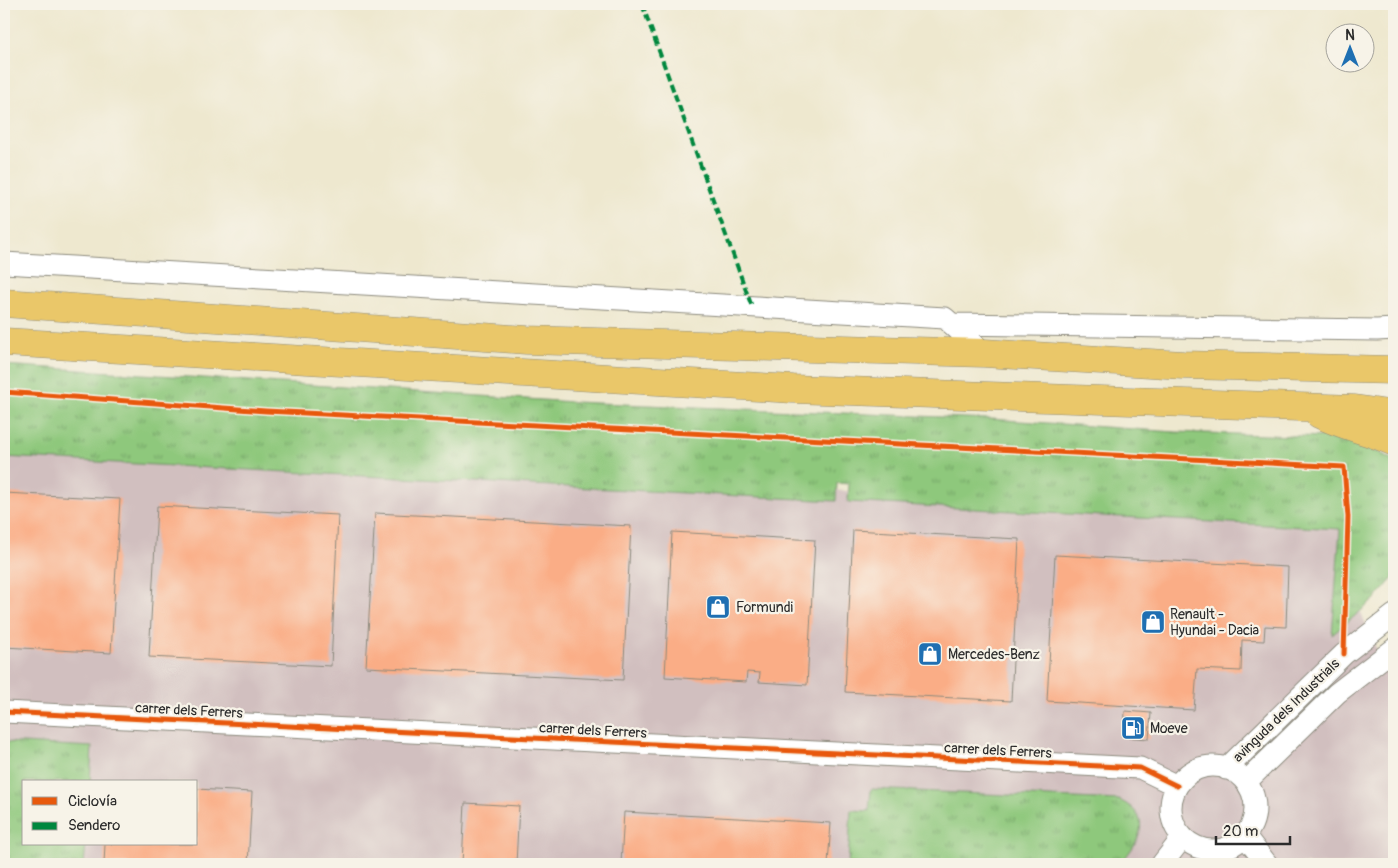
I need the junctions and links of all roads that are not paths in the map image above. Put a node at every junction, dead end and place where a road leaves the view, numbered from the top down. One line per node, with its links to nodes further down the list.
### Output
1 (4, 264): 3 (street)
2 (4, 303): 6 (highway)
3 (952, 324): 4 (street); 6 (street)
4 (1394, 329)
5 (4, 342): 10 (highway)
6 (984, 354): 8 (highway)
7 (1394, 355): 8 (highway)
8 (1327, 369): 9 (highway)
9 (1394, 370)
10 (1307, 408): 11 (highway); 12 (highway)
11 (1394, 415)
12 (1394, 442)
13 (1394, 615): 16 (street, avinguda dels Industrials)
14 (1394, 649): 17 (street, avinguda dels Industrials)
15 (4, 712): 18 (street, carrer dels Ferrers)
16 (1226, 769): 17 (street); 18 (street)
17 (1246, 782): 19 (street)
18 (1177, 786): 20 (street)
19 (1245, 836): 20 (street); 22 (street)
20 (1183, 837): 21 (street)
21 (1162, 864)
22 (1268, 864)

